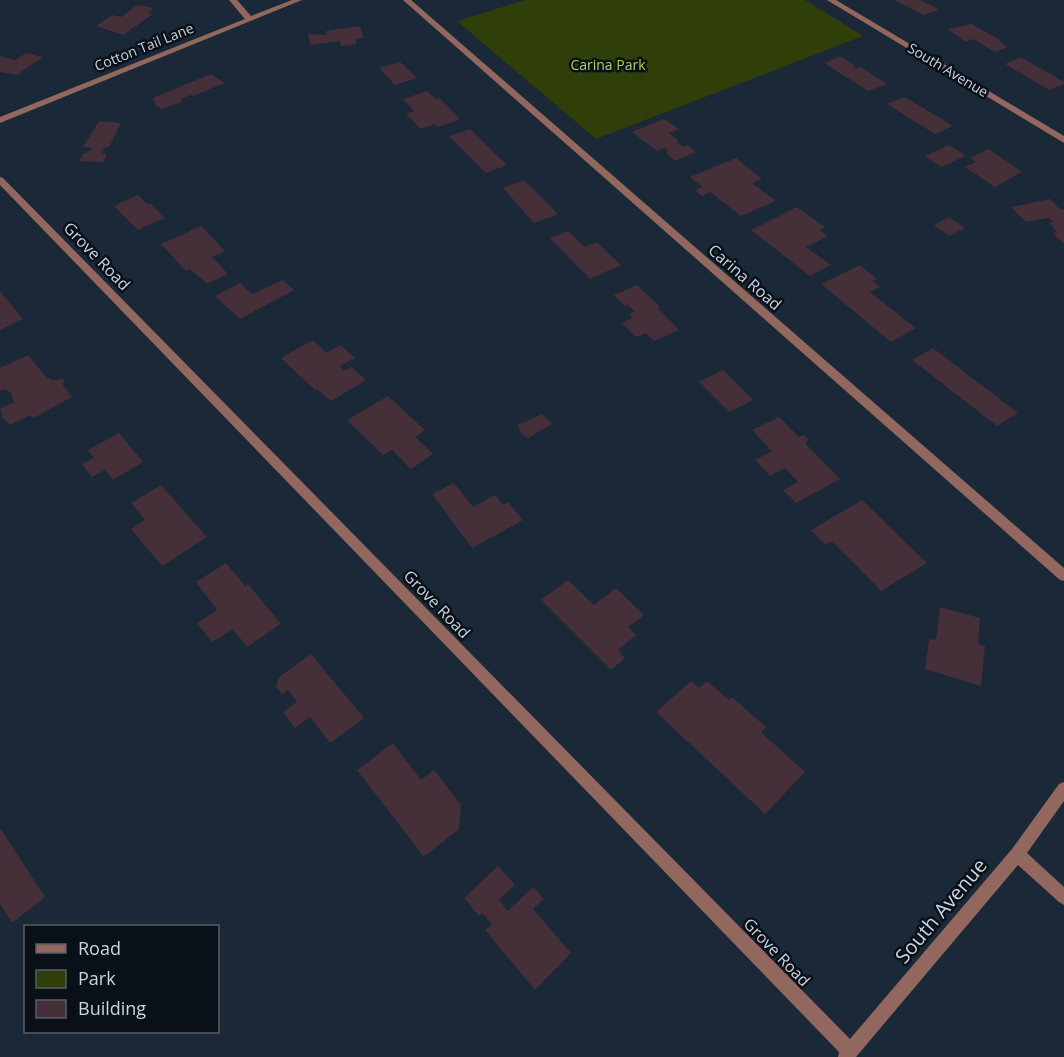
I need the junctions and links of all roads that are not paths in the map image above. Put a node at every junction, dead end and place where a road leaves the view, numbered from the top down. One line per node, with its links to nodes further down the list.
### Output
1 (233, 0): 5 (street)
2 (298, 0): 5 (street, Cotton Tail Lane)
3 (407, 0): 9 (street, Carina Road)
4 (831, 0): 7 (street, South Avenue)
5 (248, 18): 6 (street, Cotton Tail Lane)
6 (0, 120)
7 (1064, 140)
8 (0, 180): 13 (street, Grove Road)
9 (1064, 576)
10 (1064, 789): 11 (street, South Avenue)
11 (1017, 854): 12 (street); 13 (street, South Avenue)
12 (1064, 897)
13 (848, 1054)

